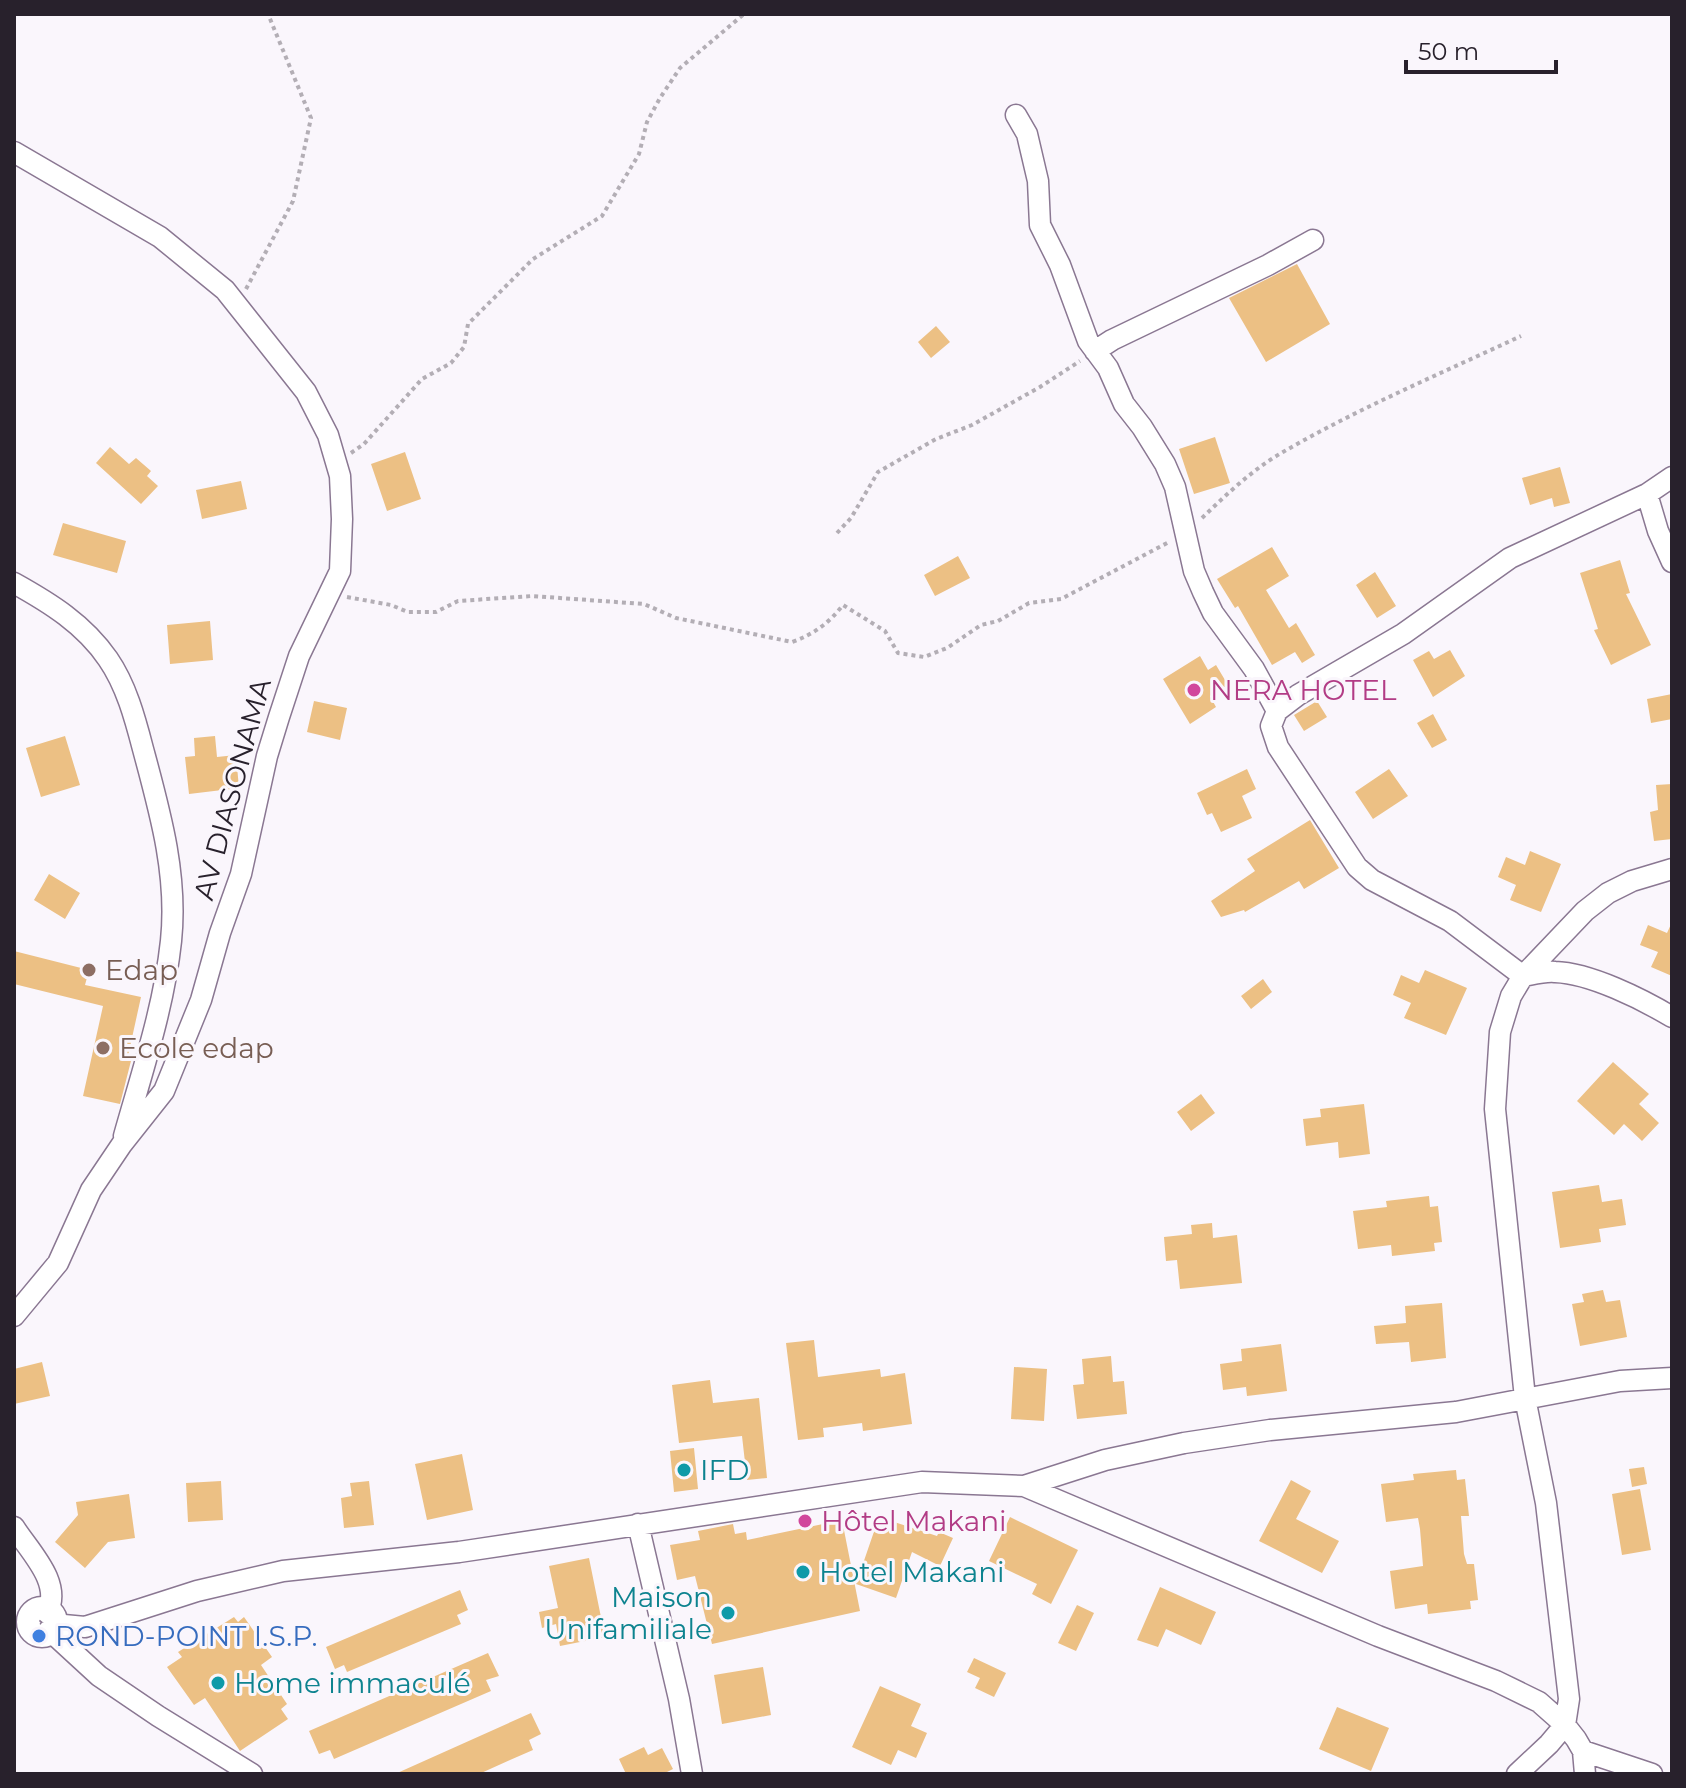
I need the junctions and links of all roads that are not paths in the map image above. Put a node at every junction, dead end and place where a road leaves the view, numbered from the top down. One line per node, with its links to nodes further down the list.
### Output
1 (1016, 115): 4 (street)
2 (15, 154): 15 (street, AV DIASONAMA)
3 (1313, 240): 4 (street)
4 (1095, 351): 11 (street)
5 (1672, 477): 6 (street)
6 (1647, 494): 7 (street); 8 (street)
7 (1622, 505): 8 (street); 11 (street)
8 (1658, 531): 9 (street)
9 (1672, 562)
10 (14, 583): 15 (street)
11 (1277, 711): 13 (street)
12 (1672, 869): 13 (street)
13 (1523, 976): 14 (street); 18 (street)
14 (1672, 1017)
15 (122, 1144): 16 (street)
16 (14, 1316)
17 (1672, 1378): 18 (street)
18 (1525, 1398): 19 (street); 23 (street)
19 (1024, 1486): 20 (street); 23 (street)
20 (638, 1524): 22 (street); 26 (street)
21 (14, 1527): 22 (street)
22 (35, 1621): 25 (street)
23 (1565, 1725): 24 (street); 27 (street)
24 (1583, 1751): 28 (street); 29 (street)
25 (252, 1774)
26 (692, 1774)
27 (1517, 1774)
28 (1585, 1774)
29 (1652, 1774)

